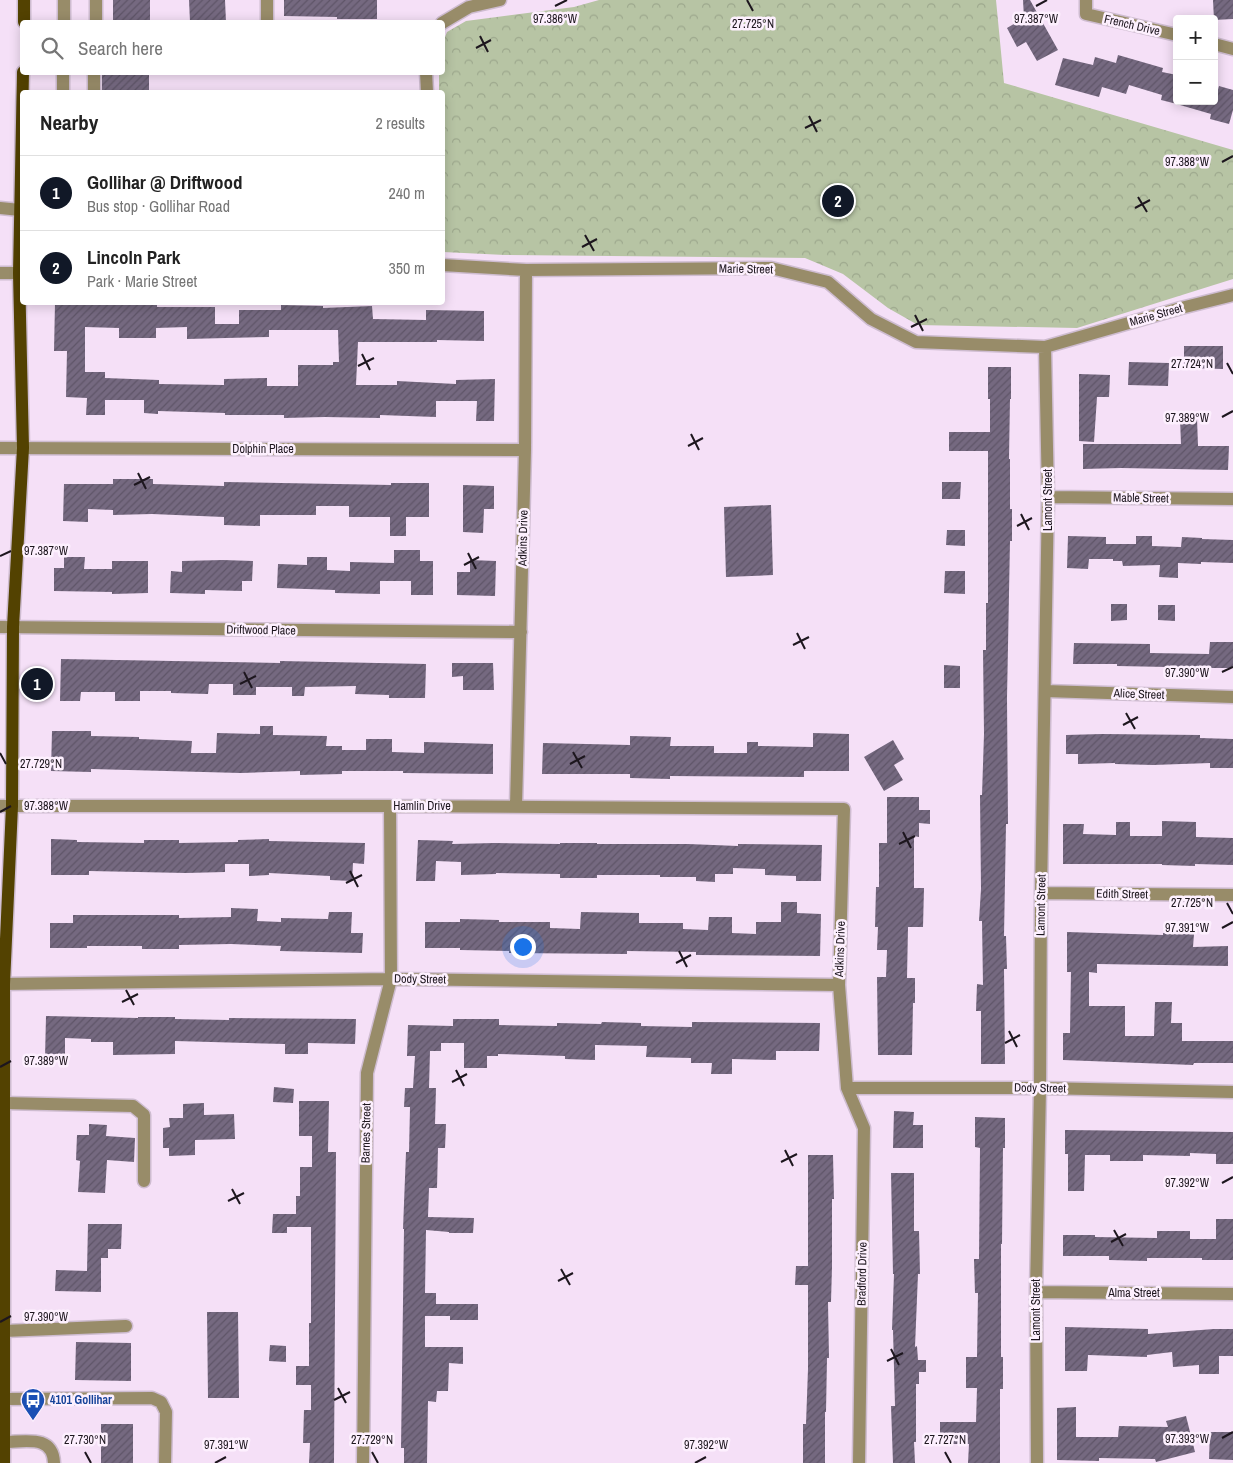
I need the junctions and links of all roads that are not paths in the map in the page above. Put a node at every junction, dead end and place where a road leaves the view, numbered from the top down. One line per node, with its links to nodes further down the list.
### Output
1 (24, 0): 7 (main road)
2 (64, 0): 8 (street)
3 (96, 0): 9 (street)
4 (266, 0): 10 (street)
5 (500, 0): 11 (street)
6 (1086, 0): 12 (street, French Drive)
7 (24, 20)
8 (64, 20)
9 (96, 20)
10 (266, 20)
11 (445, 21)
12 (1173, 34)
13 (1218, 45): 14 (street)
14 (1233, 48)
15 (23, 75): 19 (main road)
16 (63, 75): 20 (street)
17 (94, 75): 21 (street)
18 (426, 75): 22 (street)
19 (23, 90)
20 (63, 90)
21 (94, 90)
22 (427, 90)
23 (0, 208): 24 (street)
24 (20, 210)
25 (445, 265): 26 (street, Marie Street)
26 (526, 270): 31 (street, Marie Street); 34 (street, Adkins Drive)
27 (0, 273): 28 (street)
28 (20, 273)
29 (1233, 295): 31 (street, Marie Street)
30 (21, 305): 33 (main road)
31 (1045, 347): 35 (street, Lamont Street)
32 (0, 448): 33 (street, Dolphin Place)
33 (23, 448): 34 (street, Dolphin Place); 37 (main road)
34 (525, 450): 38 (street, Adkins Drive)
35 (1048, 497): 36 (street, Mable Street); 39 (street, Lamont Street)
36 (1233, 499)
37 (6, 627): 38 (street, Driftwood Place); 41 (main road)
38 (522, 632): 43 (street, Adkins Drive)
39 (1045, 691): 40 (street, Alice Street); 45 (street, Lamont Street)
40 (1233, 697)
41 (6, 806): 42 (street, Hamlin Drive); 48 (main road)
42 (390, 806): 43 (street, Hamlin Drive); 47 (street, Barnes Street)
43 (516, 806): 44 (street, Hamlin Drive)
44 (844, 809): 49 (street, Adkins Drive)
45 (1041, 893): 46 (street, Edith Street); 51 (street, Lamont Street)
46 (1233, 895)
47 (391, 979): 48 (street, Dody Street); 49 (street, Dody Street); 64 (street, Barnes Street)
48 (2, 984): 53 (main road)
49 (839, 984): 50 (street, Adkins Drive)
50 (847, 1088): 51 (street, Dody Street); 65 (street, Bradford Drive)
51 (1040, 1088): 52 (street, Dody Street); 55 (street, Lamont Street)
52 (1233, 1092)
53 (4, 1103): 54 (street); 58 (main road)
54 (144, 1181)
55 (1036, 1292): 56 (street, Alma Street); 66 (street, Lamont Street)
56 (1233, 1294)
57 (126, 1326): 58 (street)
58 (4, 1331): 59 (main road)
59 (4, 1399): 60 (main road); 63 (street)
60 (4, 1442): 61 (main road); 62 (street)
61 (4, 1463)
62 (54, 1463)
63 (164, 1463)
64 (363, 1463)
65 (859, 1463)
66 (1037, 1463)

